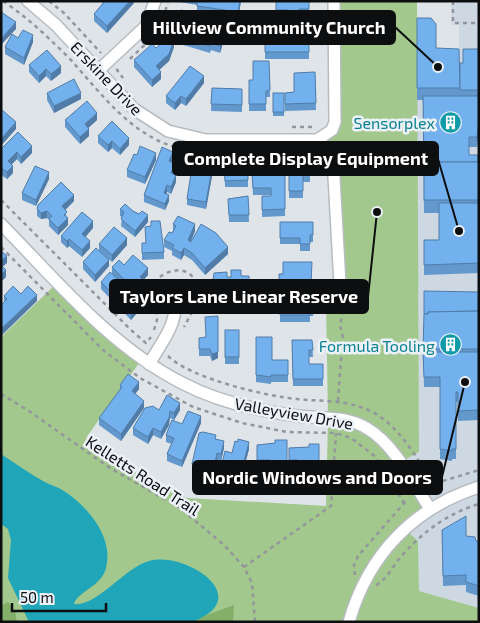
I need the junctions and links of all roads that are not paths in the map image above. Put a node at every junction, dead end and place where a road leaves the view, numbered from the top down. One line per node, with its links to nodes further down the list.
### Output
1 (28, 1): 4 (street, Erskine Drive)
2 (155, 1): 4 (street)
3 (334, 1): 5 (street)
4 (99, 70): 5 (street, Erskine Drive)
5 (317, 140): 8 (street)
6 (1, 224): 9 (street, Valleyview Drive)
7 (174, 290): 9 (street)
8 (341, 302)
9 (149, 364): 11 (street, Valleyview Drive)
10 (479, 487): 11 (street)
11 (430, 509): 12 (street)
12 (349, 622)

